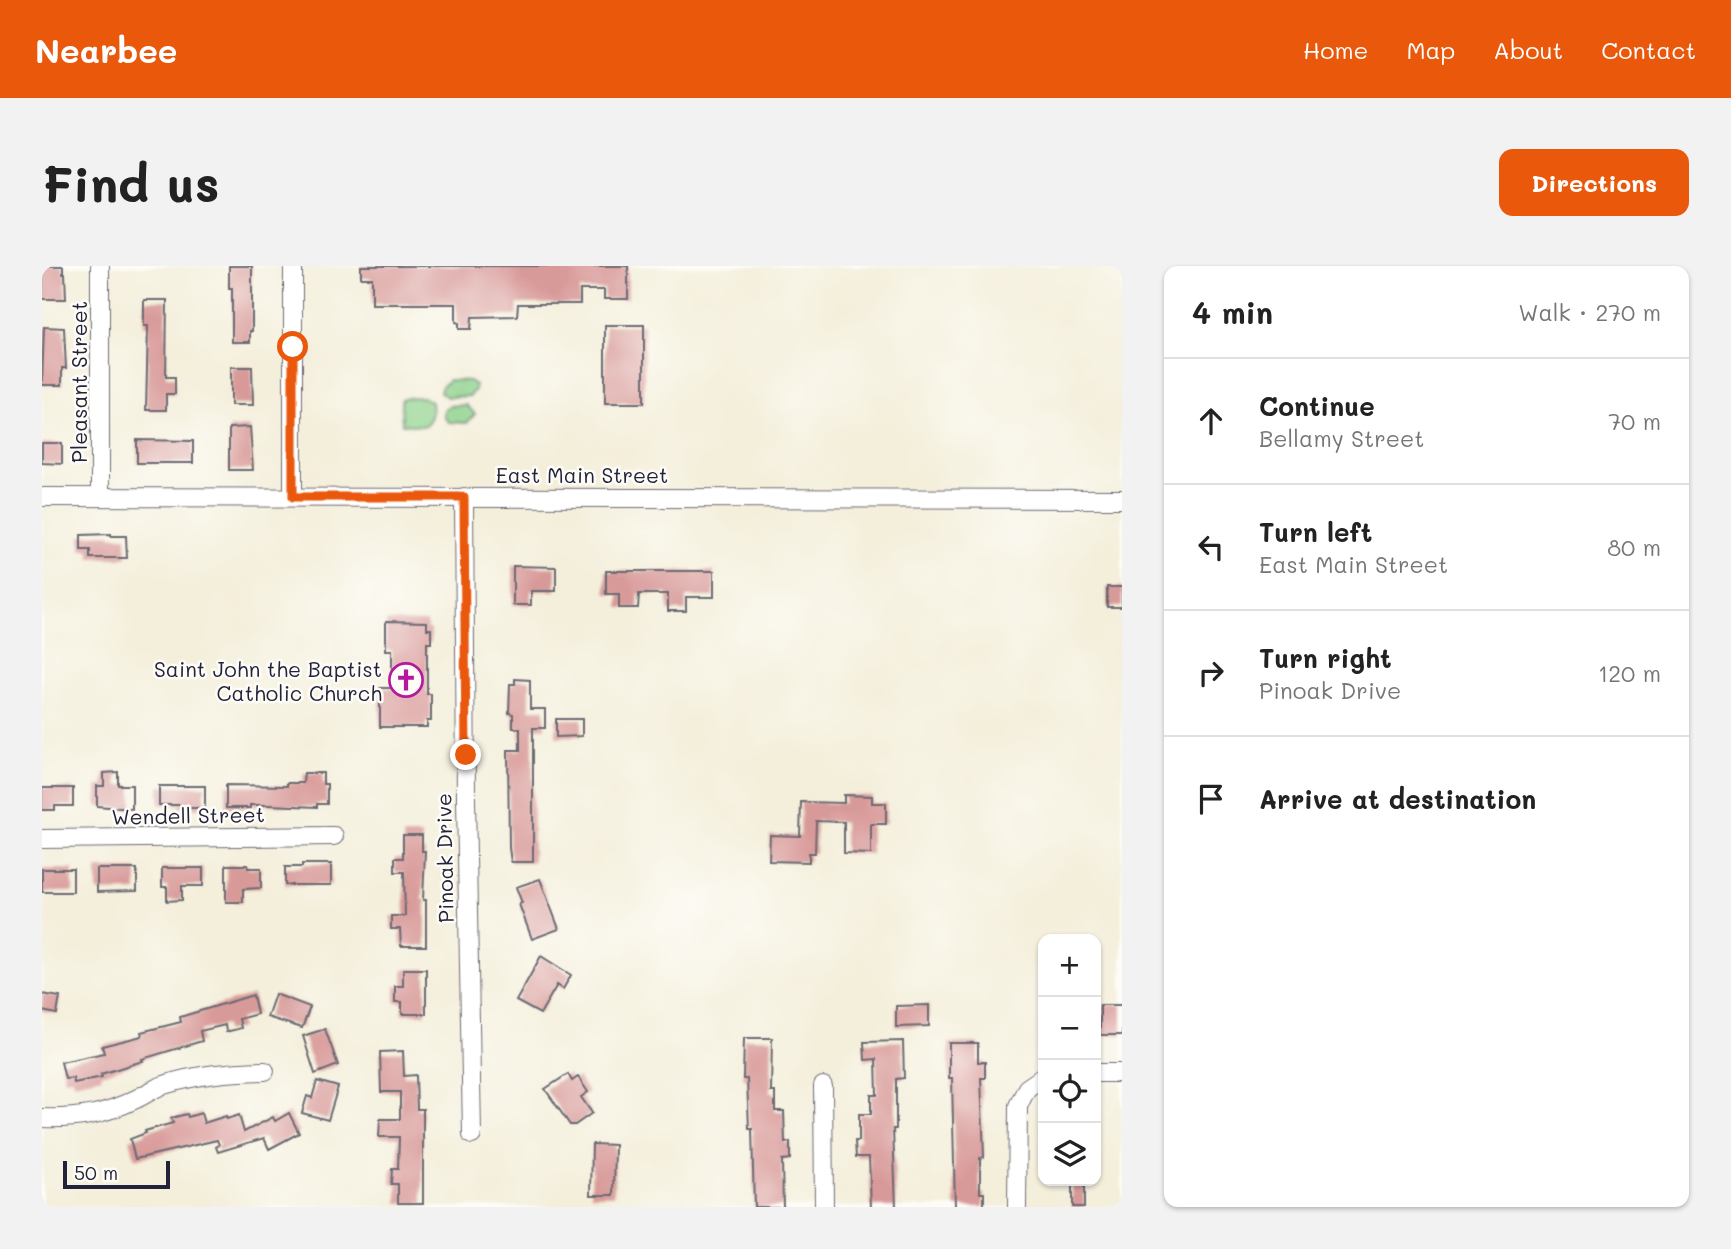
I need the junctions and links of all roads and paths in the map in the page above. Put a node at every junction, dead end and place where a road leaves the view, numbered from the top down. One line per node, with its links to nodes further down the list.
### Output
1 (100, 266): 4 (street, Pleasant Street)
2 (293, 266): 5 (street)
3 (42, 497): 4 (street, East Main Street)
4 (100, 497): 5 (street, East Main Street)
5 (293, 497): 6 (street, East Main Street)
6 (464, 497): 7 (street, East Main Street); 16 (street, Pinoak Drive)
7 (1122, 499)
8 (334, 836): 9 (street, Wendell Street)
9 (42, 839)
10 (265, 1071): 15 (street)
11 (1101, 1073): 12 (street)
12 (1122, 1073)
13 (1038, 1080): 18 (street)
14 (823, 1086): 17 (street)
15 (42, 1118)
16 (472, 1135)
17 (824, 1207)
18 (1017, 1207)

